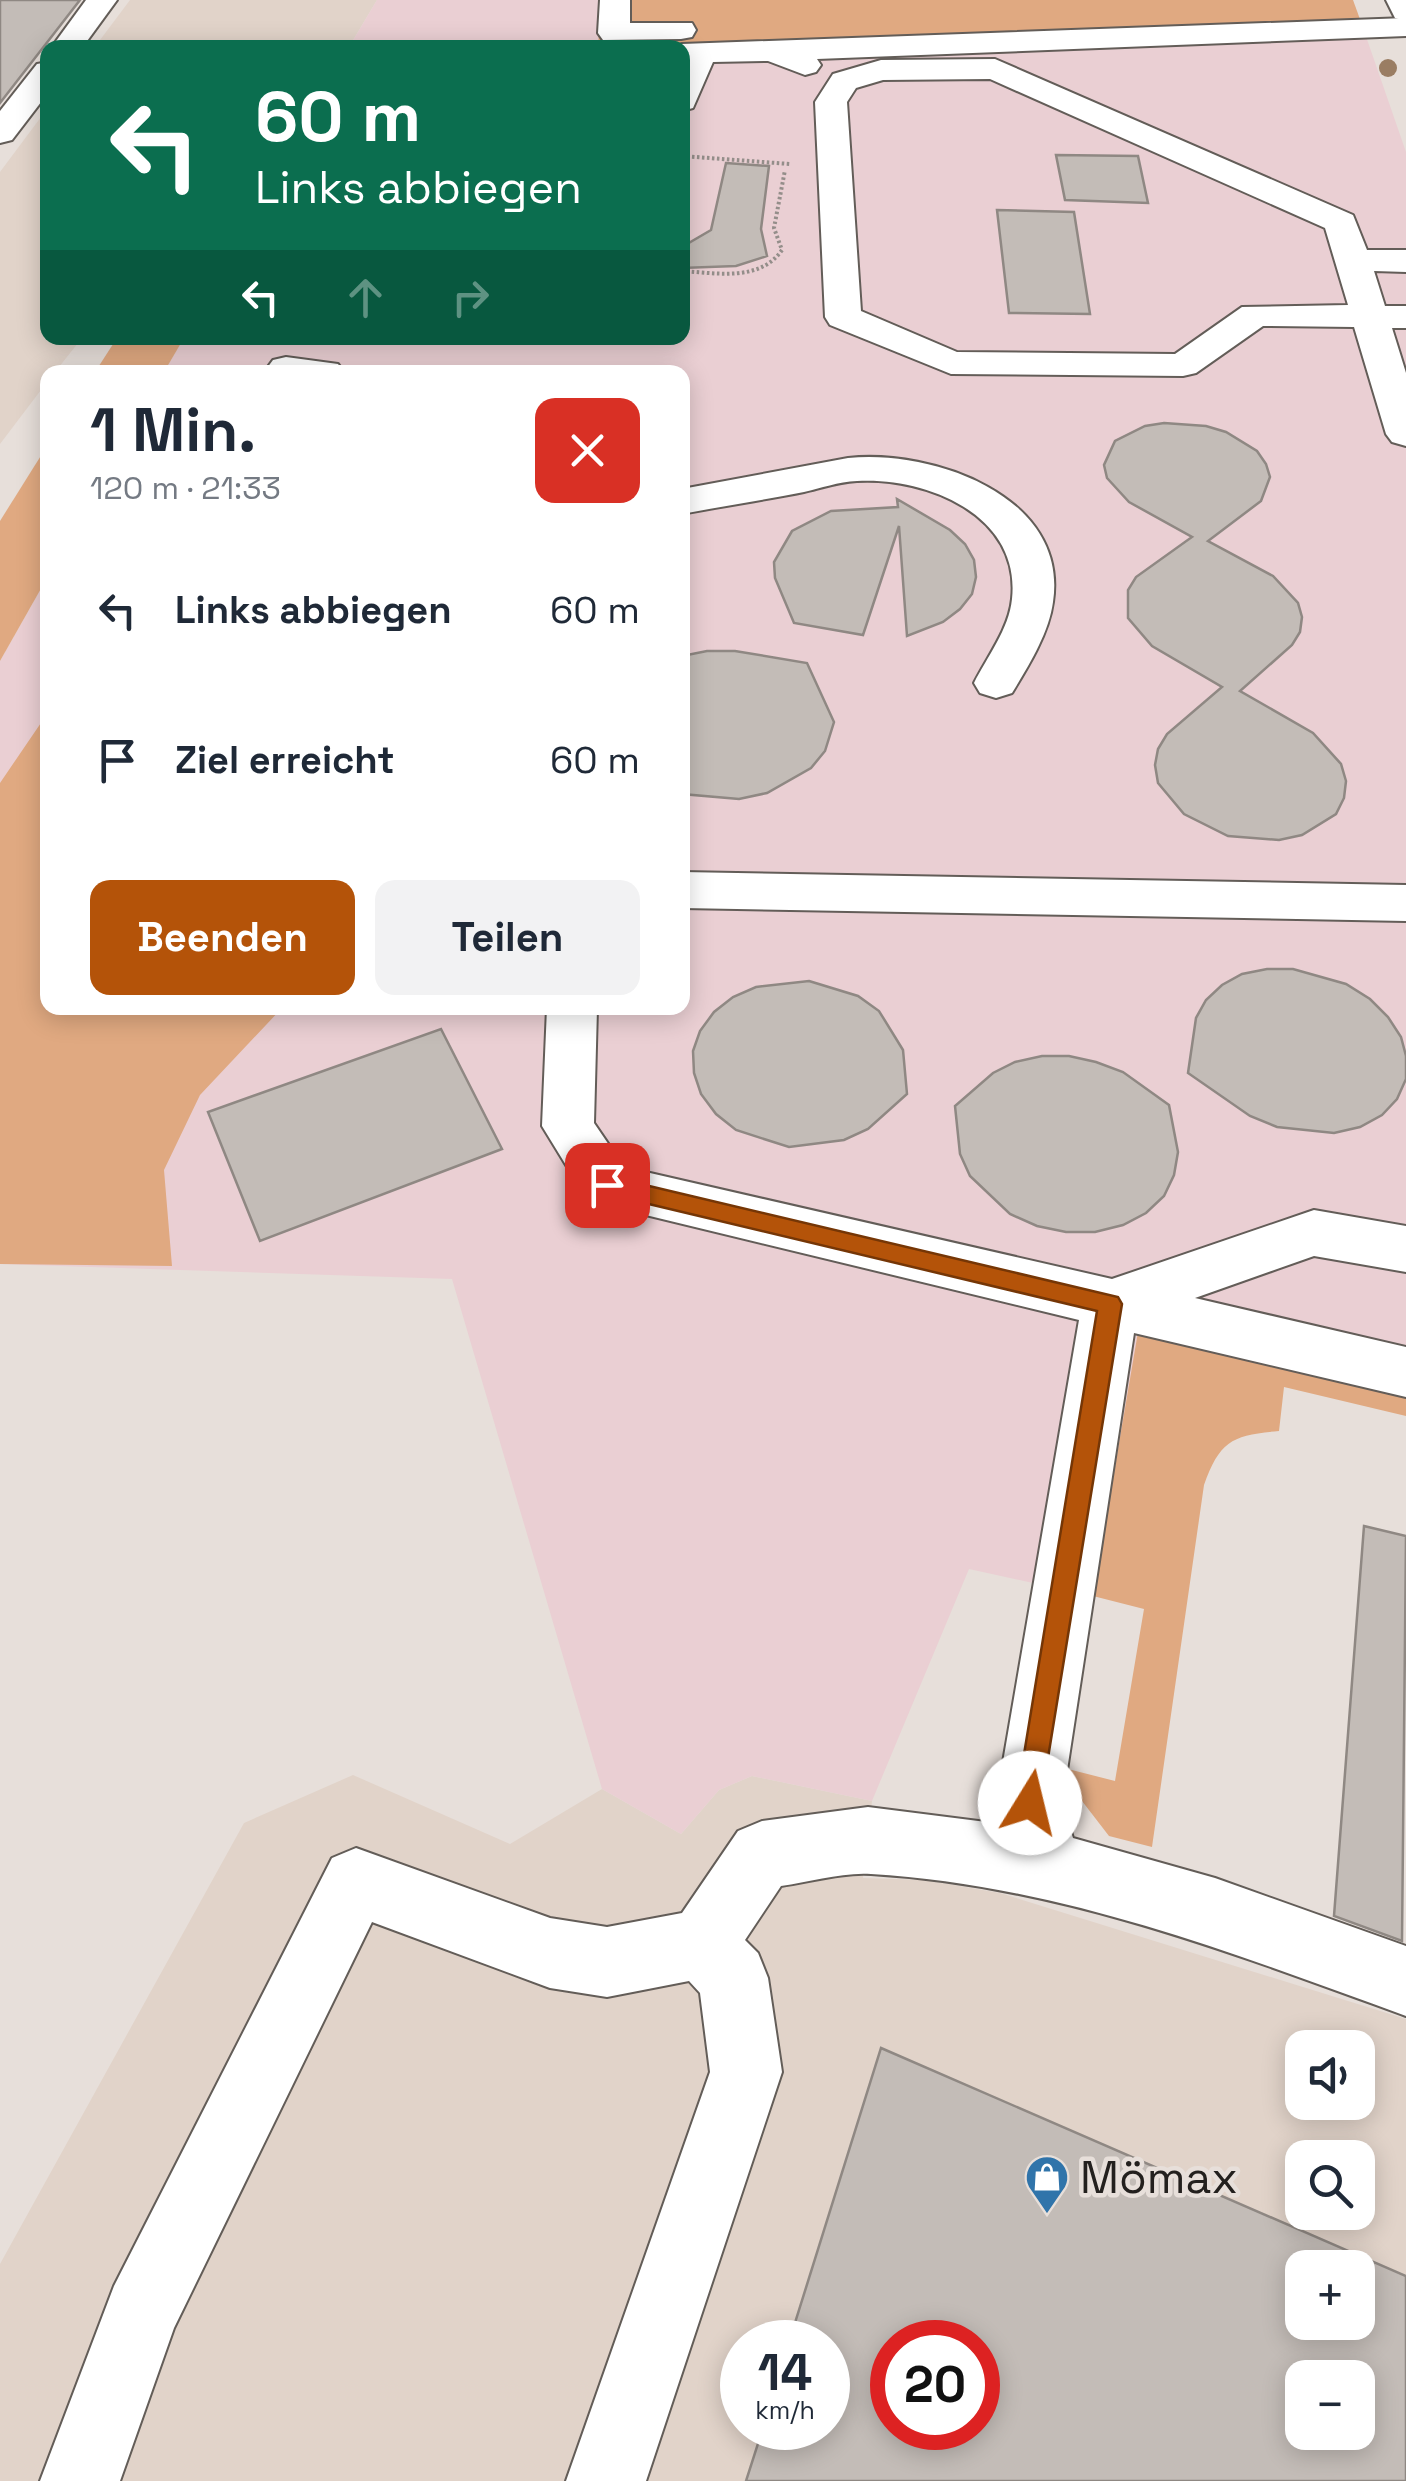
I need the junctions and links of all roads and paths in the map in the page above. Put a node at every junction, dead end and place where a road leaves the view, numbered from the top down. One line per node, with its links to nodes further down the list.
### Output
1 (102, 0): 6 (street)
2 (614, 0): 7 (street)
3 (1401, 0): 4 (street)
4 (1406, 12)
5 (1406, 26): 9 (street)
6 (72, 40)
7 (657, 40)
8 (690, 45): 9 (street)
9 (772, 51): 11 (street)
10 (40, 81): 12 (street)
11 (844, 82): 15 (street); 16 (street)
12 (0, 133)
13 (690, 157): 14 (path)
14 (786, 164): 15 (path); 18 (path)
15 (836, 166): 19 (street)
16 (1353, 260): 17 (street); 19 (street)
17 (1406, 261)
18 (690, 270)
19 (1388, 317): 20 (street)
20 (1406, 434)
21 (690, 501): 22 (street)
22 (996, 683)
23 (690, 890): 24 (street)
24 (1406, 903)
25 (572, 1015): 27 (street)
26 (1406, 1248): 27 (street)
27 (1110, 1304): 28 (street); 29 (street)
28 (1406, 1372)
29 (1047, 1864): 30 (street); 31 (street)
30 (702, 1944): 32 (street); 33 (street)
31 (1406, 1982)
32 (80, 2481)
33 (606, 2481)

